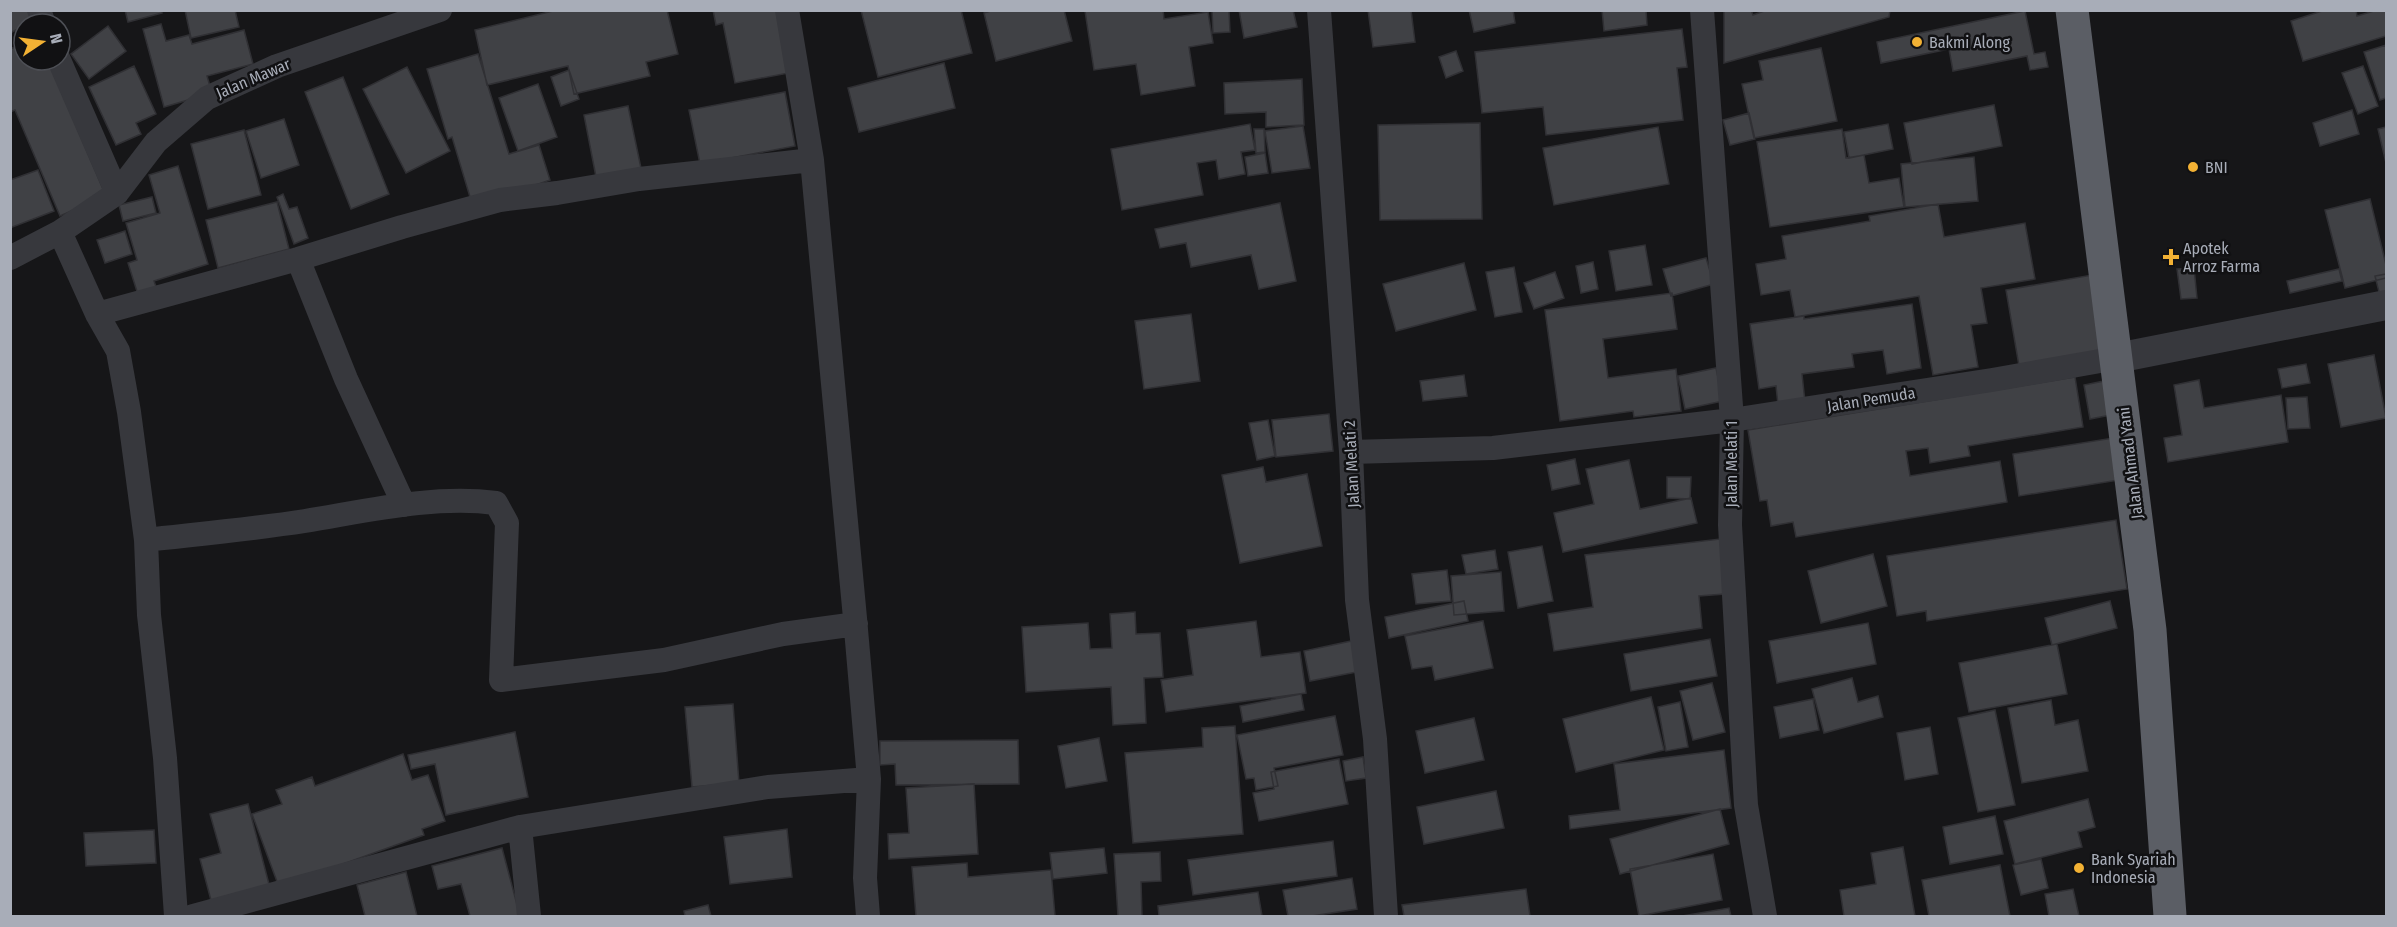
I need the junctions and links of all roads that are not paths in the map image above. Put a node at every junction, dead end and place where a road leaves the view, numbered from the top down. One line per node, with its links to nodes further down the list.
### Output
1 (440, 10): 8 (street, Jalan Mawar)
2 (788, 10): 7 (street)
3 (1318, 10): 16 (street, Jalan Melati 2)
4 (1702, 10): 15 (street, Jalan Melati 1)
5 (2072, 10): 14 (highway, Jalan Ahmad Yani)
6 (64, 72): 8 (street)
7 (812, 160): 11 (street); 19 (street)
8 (117, 193): 9 (street, Jalan Mawar)
9 (60, 232): 10 (street, Jalan Mawar); 13 (street)
10 (10, 258)
11 (298, 260): 13 (street); 17 (street)
12 (2386, 305): 14 (street, Jalan Pemuda)
13 (97, 314): 18 (street)
14 (2117, 358): 15 (street, Jalan Pemuda); 28 (highway, Jalan Ahmad Yani)
15 (1732, 420): 16 (street, Jalan Pemuda); 27 (street, Jalan Melati 1)
16 (1351, 452): 26 (street, Jalan Melati 2)
17 (404, 506): 18 (street); 19 (street)
18 (146, 540): 22 (street)
19 (856, 624): 20 (street)
20 (869, 778): 21 (street); 25 (street)
21 (520, 827): 23 (street); 24 (street)
22 (176, 916)
23 (193, 916)
24 (529, 916)
25 (868, 916)
26 (1386, 916)
27 (1765, 916)
28 (2170, 916)

